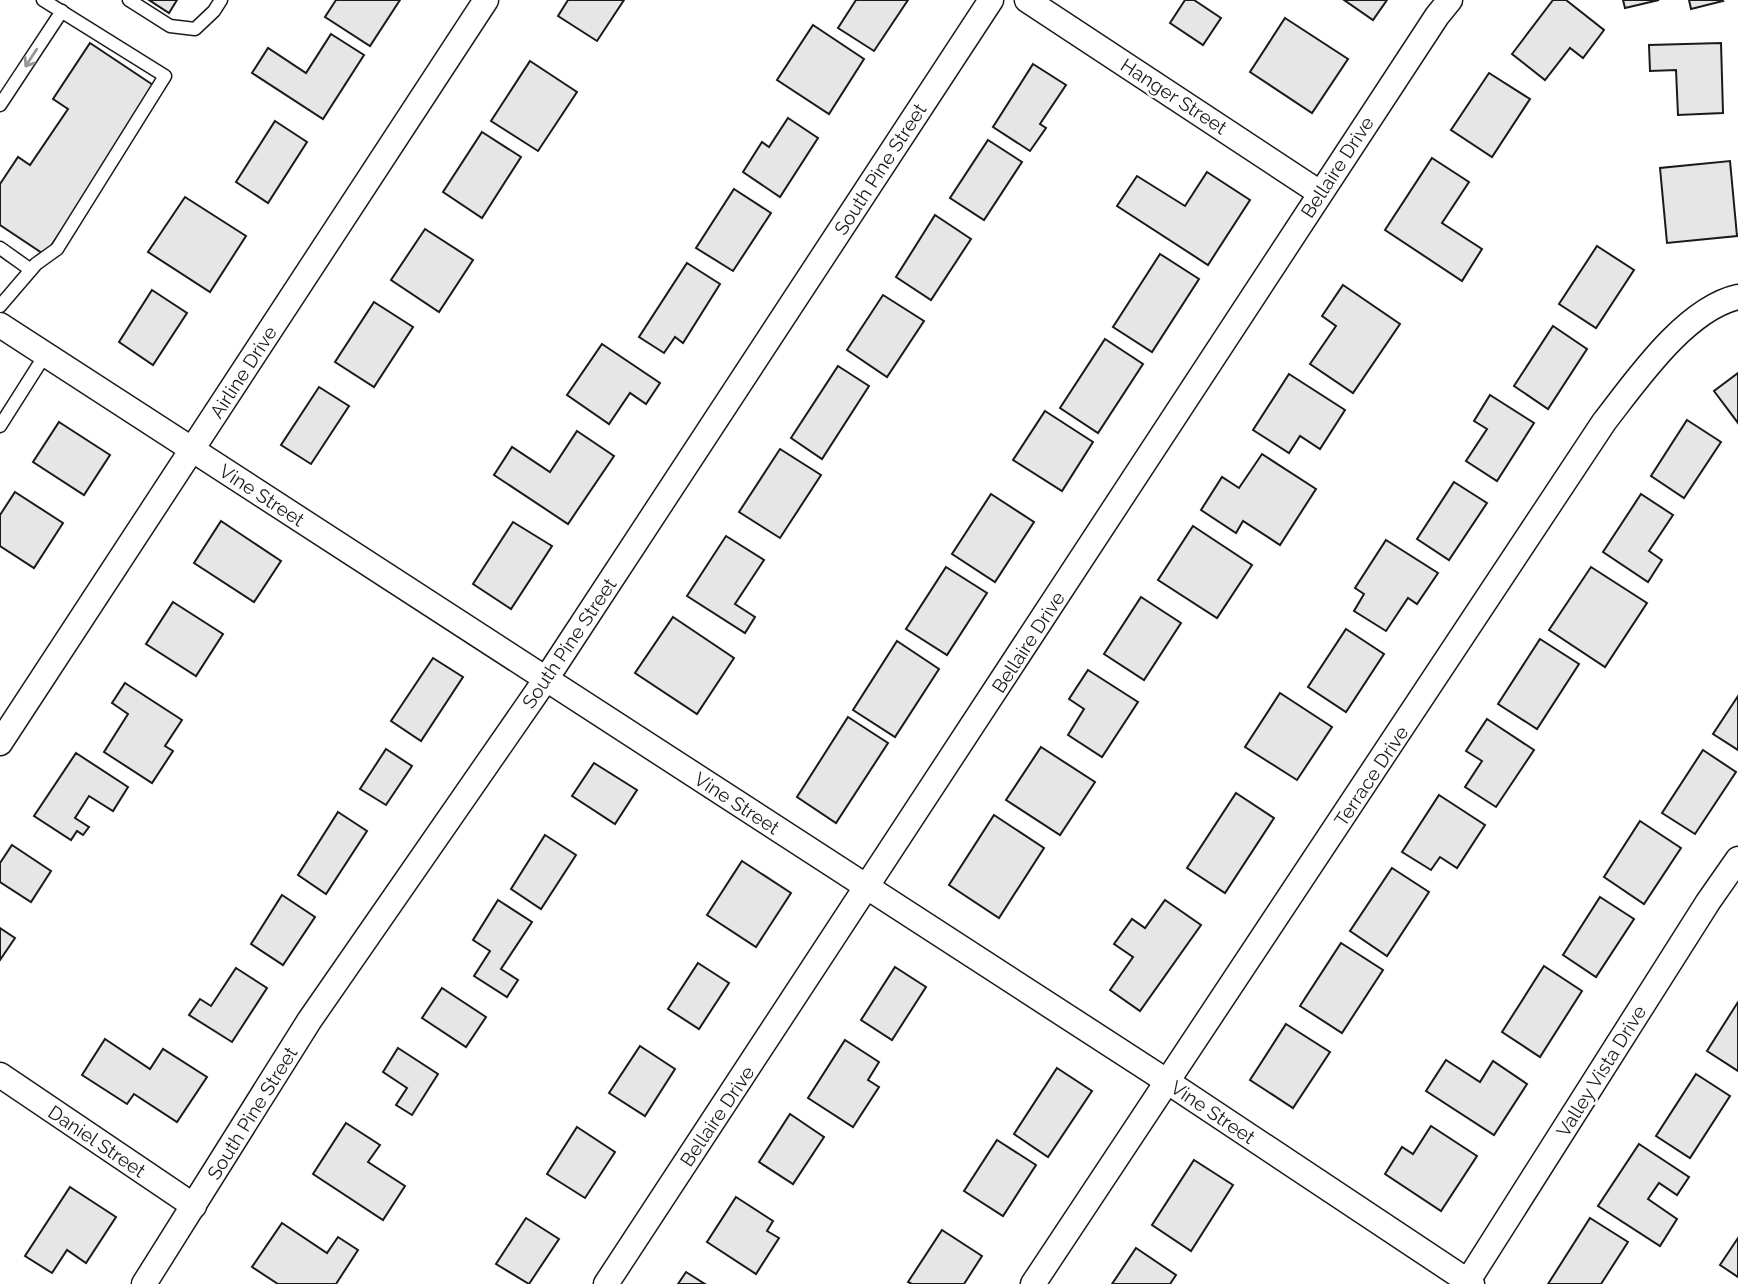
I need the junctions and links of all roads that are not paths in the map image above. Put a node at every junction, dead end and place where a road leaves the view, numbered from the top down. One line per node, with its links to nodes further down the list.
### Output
1 (43, 0): 8 (lane)
2 (129, 0): 3 (lane)
3 (221, 0)
4 (486, 0): 18 (street, Airline Drive)
5 (991, 0): 19 (street, South Pine Street)
6 (1027, 0): 10 (street, Hanger Street)
7 (1450, 0): 10 (street, Bellaire Drive)
8 (62, 11): 9 (lane, one-way to 9); 12 (lane)
9 (0, 105)
10 (1320, 193): 22 (street, Bellaire Drive)
11 (0, 248): 12 (lane)
12 (30, 270): 14 (lane)
13 (1738, 297): 24 (street, Terrace Drive)
14 (0, 306)
15 (0, 326): 16 (street, Vine Street)
16 (46, 355): 17 (lane); 18 (street, Vine Street)
17 (0, 426)
18 (192, 450): 19 (street, Vine Street); 20 (street, Airline Drive)
19 (546, 678): 22 (street, Vine Street); 25 (street, South Pine Street)
20 (0, 743)
21 (1738, 859): 26 (street, Valley Vista Drive)
22 (868, 888): 24 (street, Vine Street); 28 (street, Bellaire Drive)
23 (0, 1075): 25 (street, Daniel Street)
24 (1168, 1082): 26 (street, Vine Street); 29 (street, Terrace Drive)
25 (194, 1206): 27 (street, South Pine Street)
26 (1469, 1283)
27 (144, 1284)
28 (606, 1284)
29 (1033, 1284)

